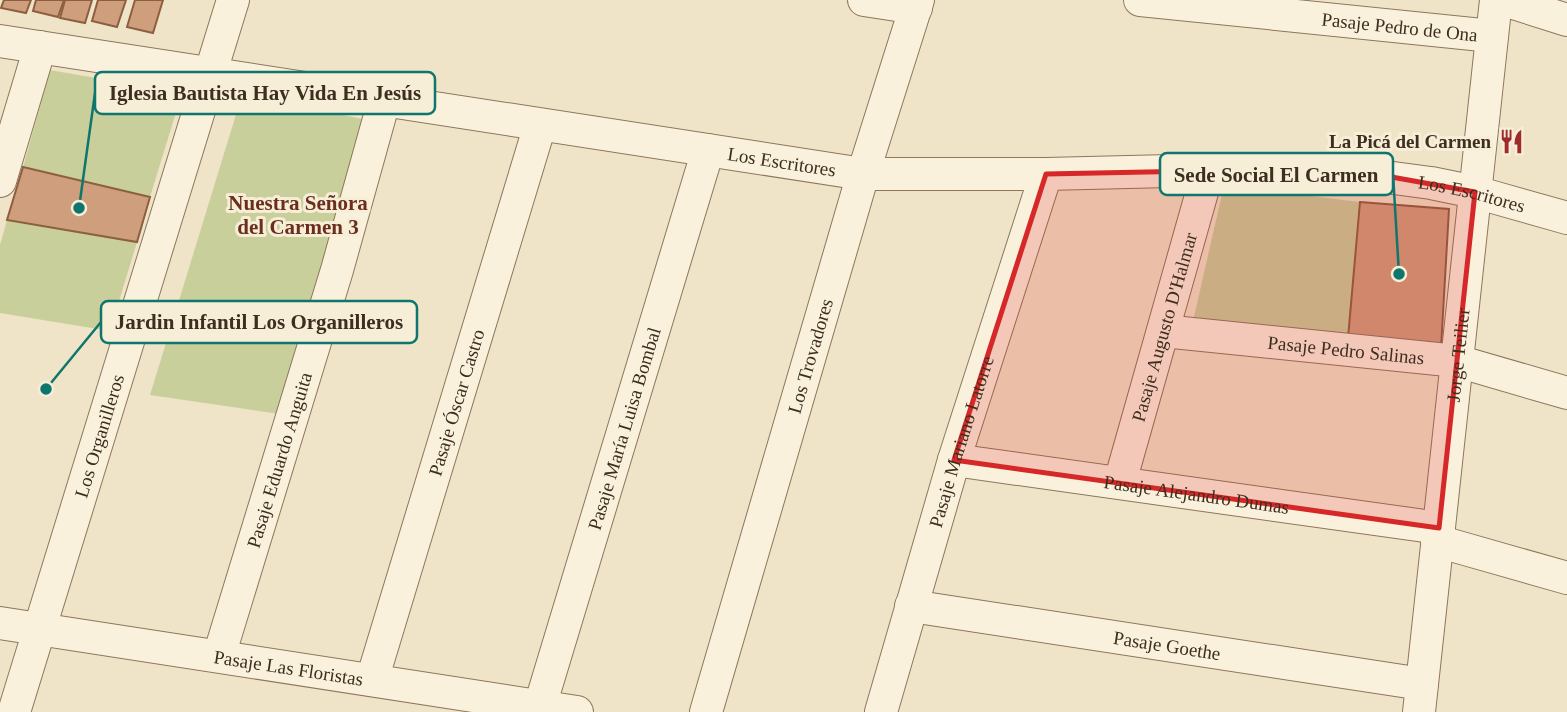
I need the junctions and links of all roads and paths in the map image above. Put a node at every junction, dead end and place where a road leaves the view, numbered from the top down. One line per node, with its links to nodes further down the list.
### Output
1 (233, 0): 11 (street, Los Organilleros)
2 (864, 0): 6 (street)
3 (1140, 0): 8 (street, Pasaje Pedro de Ona)
4 (1496, 0): 8 (street, Jorge Teilier)
5 (1504, 0): 7 (street)
6 (917, 4): 16 (street, Los Trovadores)
7 (1567, 20)
8 (1492, 36): 19 (street, Jorge Teilier)
9 (0, 41): 10 (street, Los Escritores)
10 (40, 47): 11 (street, Los Escritores); 18 (street)
11 (209, 74): 12 (street, Los Escritores); 30 (street, Los Organilleros)
12 (384, 101): 13 (street, Los Escritores); 31 (street, Pasaje Eduardo Anguita)
13 (540, 125): 14 (street, Los Escritores); 32 (street, Pasaje Óscar Castro)
14 (708, 150): 16 (street, Los Escritores); 34 (street, Pasaje María Luisa Bombal)
15 (1208, 171): 17 (street, Los Escritores); 19 (street, Los Escritores); 21 (street, Pasaje Augusto D'Halmar)
16 (863, 174): 17 (street, Los Escritores); 37 (street, Los Trovadores)
17 (1046, 174): 24 (street, Pasaje Mariano Latorre)
18 (0, 181)
19 (1475, 192): 20 (street, Los Escritores); 22 (street, Jorge Teilier)
20 (1567, 218)
21 (1163, 331): 22 (street, Pasaje Pedro Salinas); 25 (street, Pasaje Augusto D'Halmar)
22 (1457, 362): 23 (street, Pasaje Pedro Salinas); 26 (street, Jorge Teilier)
23 (1567, 393)
24 (954, 460): 25 (street, Pasaje Alejandro Dumas); 28 (street, Pasaje Mariano Latorre)
25 (1120, 482): 26 (street, Pasaje Alejandro Dumas)
26 (1438, 535): 27 (street, Pasaje Alejandro Dumas); 33 (street, Jorge Teilier)
27 (1567, 578)
28 (911, 606): 33 (street, Pasaje Goethe); 38 (street, Pasaje Mariano Latorre)
29 (0, 623): 30 (street, Pasaje Las Floristas)
30 (39, 629): 31 (street, Pasaje Las Floristas); 35 (street, Los Organilleros)
31 (219, 656): 32 (street, Pasaje Las Floristas)
32 (372, 680): 34 (street, Pasaje Las Floristas)
33 (1422, 705)
34 (540, 706): 36 (street, Pasaje Las Floristas)
35 (14, 712)
36 (578, 712)
37 (706, 712)
38 (881, 712)

